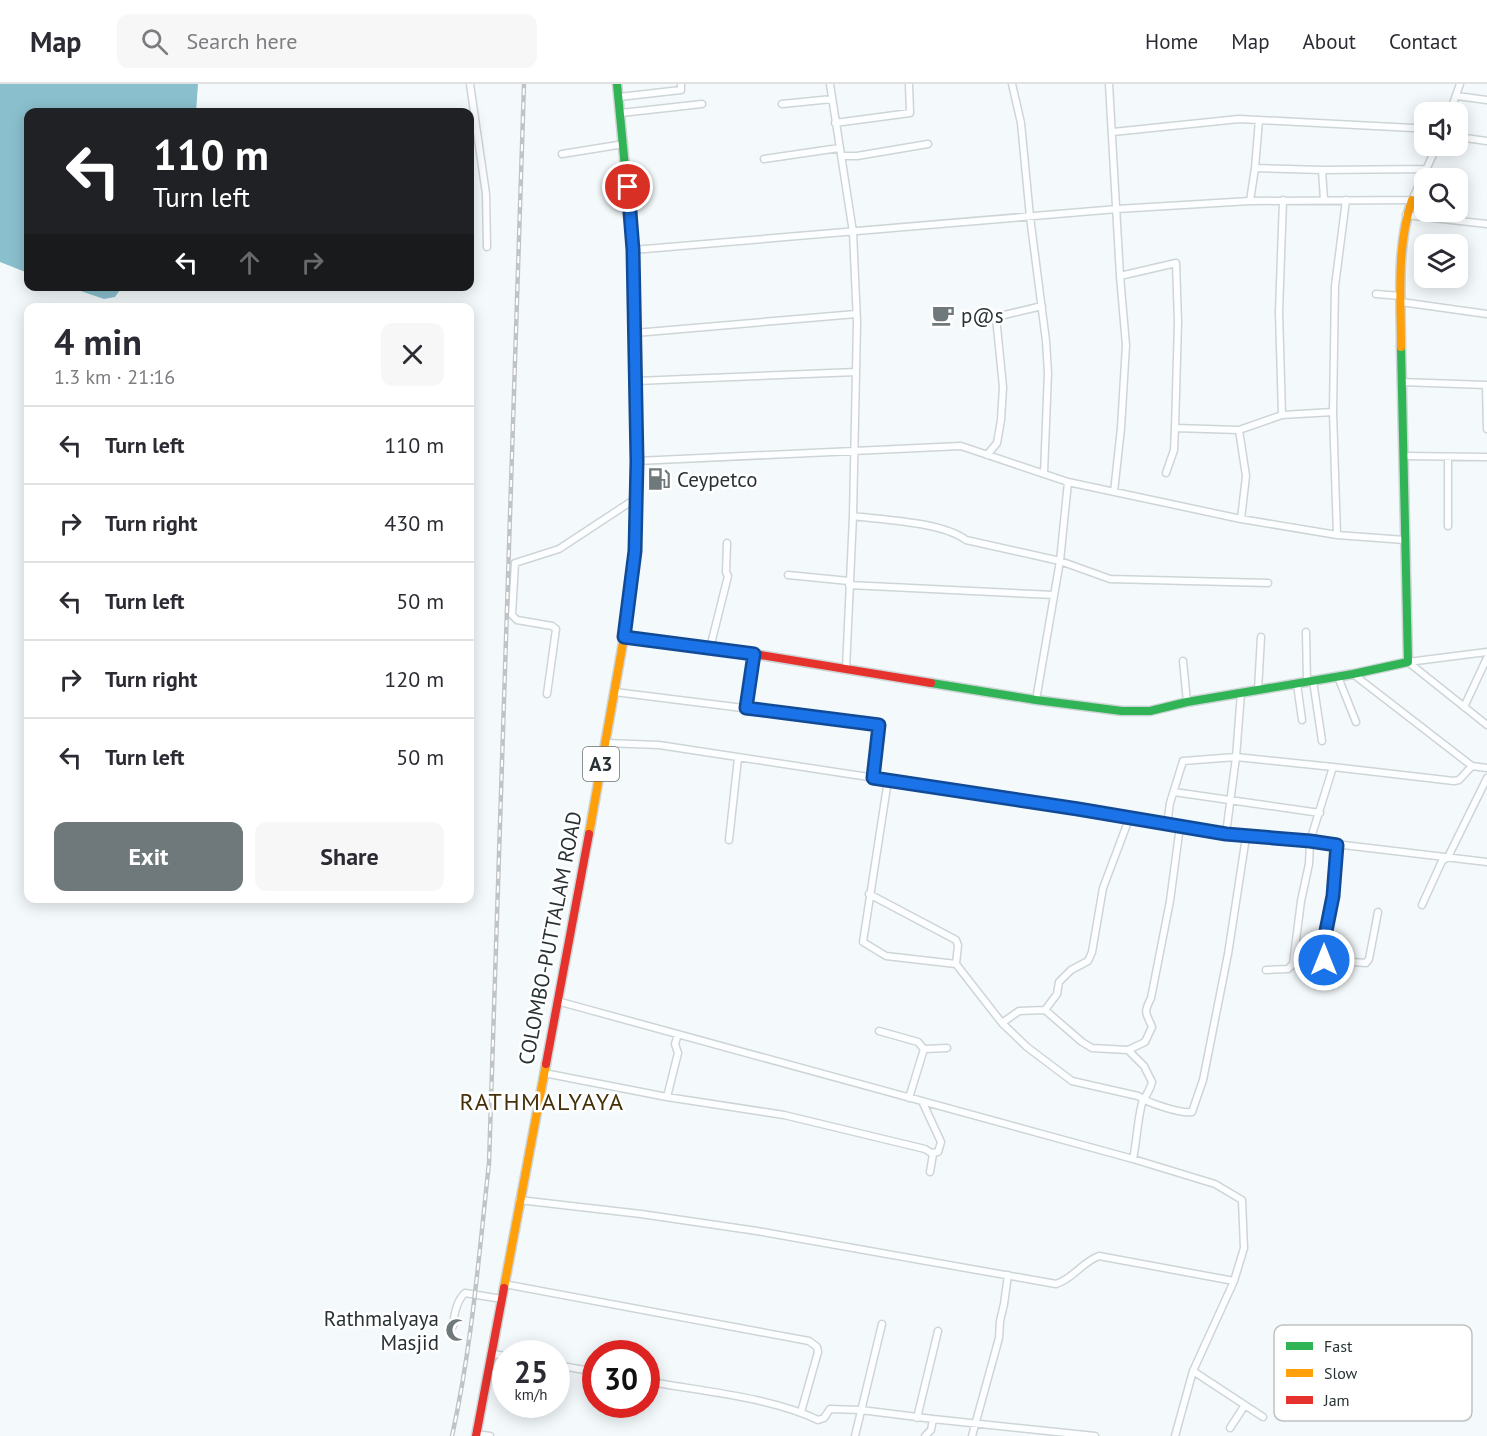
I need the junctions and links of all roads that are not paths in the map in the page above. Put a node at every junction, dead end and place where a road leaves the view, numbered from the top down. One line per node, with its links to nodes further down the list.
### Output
1 (470, 84): 16 (street)
2 (617, 84): 10 (main road, COLOMBO-PUTTALAM ROAD / A3)
3 (681, 84): 10 (street)
4 (830, 84): 11 (street)
5 (909, 84): 20 (street)
6 (1012, 84): 41 (street)
7 (1109, 84): 22 (street)
8 (1460, 84): 9 (street)
9 (1456, 96): 12 (street); 13 (street)
10 (619, 97): 18 (main road, COLOMBO-PUTTALAM ROAD / A3)
11 (832, 99): 15 (street); 20 (street)
12 (1487, 100)
13 (1454, 102)
14 (702, 104): 18 (street)
15 (782, 104)
16 (473, 108)
17 (474, 112): 45 (street)
18 (621, 113): 25 (main road, COLOMBO-PUTTALAM ROAD / A3)
19 (1259, 120): 21 (street); 22 (street); 30 (street)
20 (836, 123): 27 (street)
21 (1414, 128)
22 (1113, 132): 39 (street)
23 (1468, 138): 24 (street)
24 (1487, 141)
25 (624, 144): 28 (street); 46 (main road, COLOMBO-PUTTALAM ROAD / A3)
26 (928, 144): 27 (street)
27 (840, 152): 29 (street); 43 (street)
28 (562, 154)
29 (764, 159)
30 (1255, 168): 32 (street); 38 (street)
31 (1414, 169): 32 (street)
32 (1322, 170): 35 (street)
33 (1414, 196): 37 (street)
34 (1283, 200): 35 (street); 38 (street); 58 (street)
35 (1324, 200): 36 (street)
36 (1346, 200): 37 (street); 57 (street)
37 (1412, 200): 40 (main road)
38 (1250, 201): 39 (street)
39 (1118, 209): 41 (street); 47 (street)
40 (1406, 215): 42 (street); 49 (main road)
41 (1030, 217): 43 (street); 50 (street)
42 (1487, 224)
43 (853, 232): 44 (street); 46 (street); 51 (street)
44 (736, 241)
45 (487, 248)
46 (633, 250): 53 (main road, COLOMBO-PUTTALAM ROAD / A3)
47 (1120, 276): 59 (street); 71 (street)
48 (1376, 294): 49 (street)
49 (1401, 299): 52 (street); 56 (main road)
50 (1042, 306): 63 (street); 68 (street)
51 (856, 314): 53 (street); 54 (street)
52 (1487, 314)
53 (635, 333): 55 (main road, COLOMBO-PUTTALAM ROAD / A3)
54 (856, 372): 55 (street); 62 (street)
55 (636, 381): 67 (main road, COLOMBO-PUTTALAM ROAD / A3)
56 (1401, 382): 60 (street); 64 (main road)
57 (1333, 412): 58 (street); 76 (street)
58 (1282, 416): 61 (street)
59 (1175, 428): 61 (street); 69 (street)
60 (1487, 429)
61 (1239, 430): 74 (street)
62 (854, 452): 63 (street); 67 (street); 73 (street)
63 (987, 455): 68 (street)
64 (1403, 456): 65 (street); 77 (main road)
65 (1448, 457): 66 (street); 75 (street)
66 (1487, 457)
67 (637, 461): 72 (main road, COLOMBO-PUTTALAM ROAD / A3)
68 (1044, 473): 70 (street)
69 (1166, 473)
70 (1068, 482): 71 (street); 79 (street)
71 (1114, 492): 74 (street)
72 (635, 499): 85 (main road, COLOMBO-PUTTALAM ROAD / A3); 101 (street)
73 (854, 516): 79 (street); 81 (street)
74 (1241, 519): 76 (street)
75 (1448, 526)
76 (1337, 536): 77 (street)
77 (1405, 540): 92 (main road)
78 (727, 543): 87 (street)
79 (1060, 561): 82 (street); 83 (street)
80 (788, 575): 81 (street)
81 (849, 583): 83 (street); 93 (street)
82 (1268, 583)
83 (1054, 595): 102 (street)
84 (1306, 632): 96 (street)
85 (624, 637): 87 (main road); 99 (main road, COLOMBO-PUTTALAM ROAD / A3)
86 (1261, 637): 98 (street)
87 (710, 648): 89 (main road)
88 (1487, 652): 92 (street)
89 (754, 654): 93 (main road); 105 (street)
90 (1487, 658): 104 (street)
91 (1183, 661): 103 (street)
92 (1408, 662): 94 (main road); 104 (street)
93 (846, 669): 102 (main road)
94 (1353, 674): 95 (main road); 113 (street)
95 (1338, 676): 96 (main road); 107 (street)
96 (1310, 682): 97 (main road); 109 (street)
97 (1297, 684): 98 (main road); 106 (street)
98 (1258, 690): 100 (main road)
99 (615, 692): 105 (street); 110 (main road, COLOMBO-PUTTALAM ROAD / A3)
100 (1241, 693): 103 (main road); 112 (street)
101 (548, 694)
102 (1036, 700): 103 (main road)
103 (1187, 702)
104 (1464, 707): 108 (street)
105 (746, 708): 116 (street)
106 (1302, 720)
107 (1356, 722)
108 (1487, 725)
109 (1322, 741)
110 (605, 743): 111 (street); 139 (main road, COLOMBO-PUTTALAM ROAD / A3)
111 (738, 758): 116 (street); 127 (street)
112 (1236, 758): 114 (street); 119 (street); 120 (street)
113 (1472, 766): 114 (street); 115 (street)
114 (1333, 767): 121 (street)
115 (1487, 768)
116 (873, 778): 118 (street)
117 (1487, 778): 130 (street)
118 (888, 780): 122 (street); 132 (street)
119 (1174, 792): 120 (street); 123 (street)
120 (1230, 798): 121 (street); 125 (street)
121 (1320, 813): 128 (street)
122 (1129, 819): 123 (street); 140 (street)
123 (1167, 825): 124 (street)
124 (1180, 826): 125 (street); 146 (street)
125 (1226, 834): 126 (street)
126 (1246, 837): 128 (street); 150 (street)
127 (729, 840)
128 (1310, 841): 129 (street); 136 (street)
129 (1337, 845): 130 (street); 135 (street)
130 (1448, 857): 131 (street); 133 (street)
131 (1487, 862)
132 (870, 894): 137 (street); 137 (street)
133 (1422, 905)
134 (1378, 912): 135 (street)
135 (1324, 936): 136 (street)
136 (1295, 950): 138 (street)
137 (956, 964): 141 (street)
138 (1266, 970)
139 (557, 1001): 143 (street); 147 (main road, COLOMBO-PUTTALAM ROAD / A3)
140 (1045, 1010): 141 (street); 146 (street)
141 (1002, 1023): 150 (street)
142 (879, 1031): 145 (street)
143 (678, 1035): 148 (street); 149 (street)
144 (947, 1048): 145 (street)
145 (924, 1049): 149 (street)
146 (1128, 1050): 150 (street)
147 (544, 1073): 148 (street); 155 (main road, COLOMBO-PUTTALAM ROAD / A3)
148 (667, 1097): 152 (street)
149 (909, 1098): 151 (street)
150 (1143, 1100): 153 (street)
151 (922, 1101): 152 (street); 153 (street)
152 (931, 1153): 154 (street)
153 (1133, 1159): 157 (street)
154 (930, 1172)
155 (519, 1200): 156 (street); 158 (main road, COLOMBO-PUTTALAM ROAD / A3)
156 (1008, 1275): 157 (street); 173 (street)
157 (1234, 1281): 165 (street)
158 (504, 1284): 159 (main road, COLOMBO-PUTTALAM ROAD / A3); 169 (street)
159 (502, 1299): 161 (street); 163 (main road, COLOMBO-PUTTALAM ROAD / A3)
160 (882, 1324): 168 (street)
161 (453, 1326)
162 (938, 1331): 171 (street)
163 (495, 1340)
164 (492, 1354): 176 (main road, COLOMBO-PUTTALAM ROAD / A3)
165 (1193, 1371): 167 (street); 182 (street)
166 (660, 1383): 169 (street)
167 (1245, 1405): 170 (street); 174 (street)
168 (861, 1410): 169 (street); 171 (street); 178 (street)
169 (801, 1412)
170 (1263, 1417)
171 (917, 1418): 172 (street)
172 (933, 1419): 173 (street); 179 (street)
173 (975, 1424): 175 (street); 180 (street)
174 (1230, 1428)
175 (1035, 1433): 181 (street)
176 (476, 1435): 177 (street)
177 (490, 1436)
178 (855, 1436)
179 (925, 1436)
180 (972, 1436)
181 (1095, 1436)
182 (1175, 1436)

